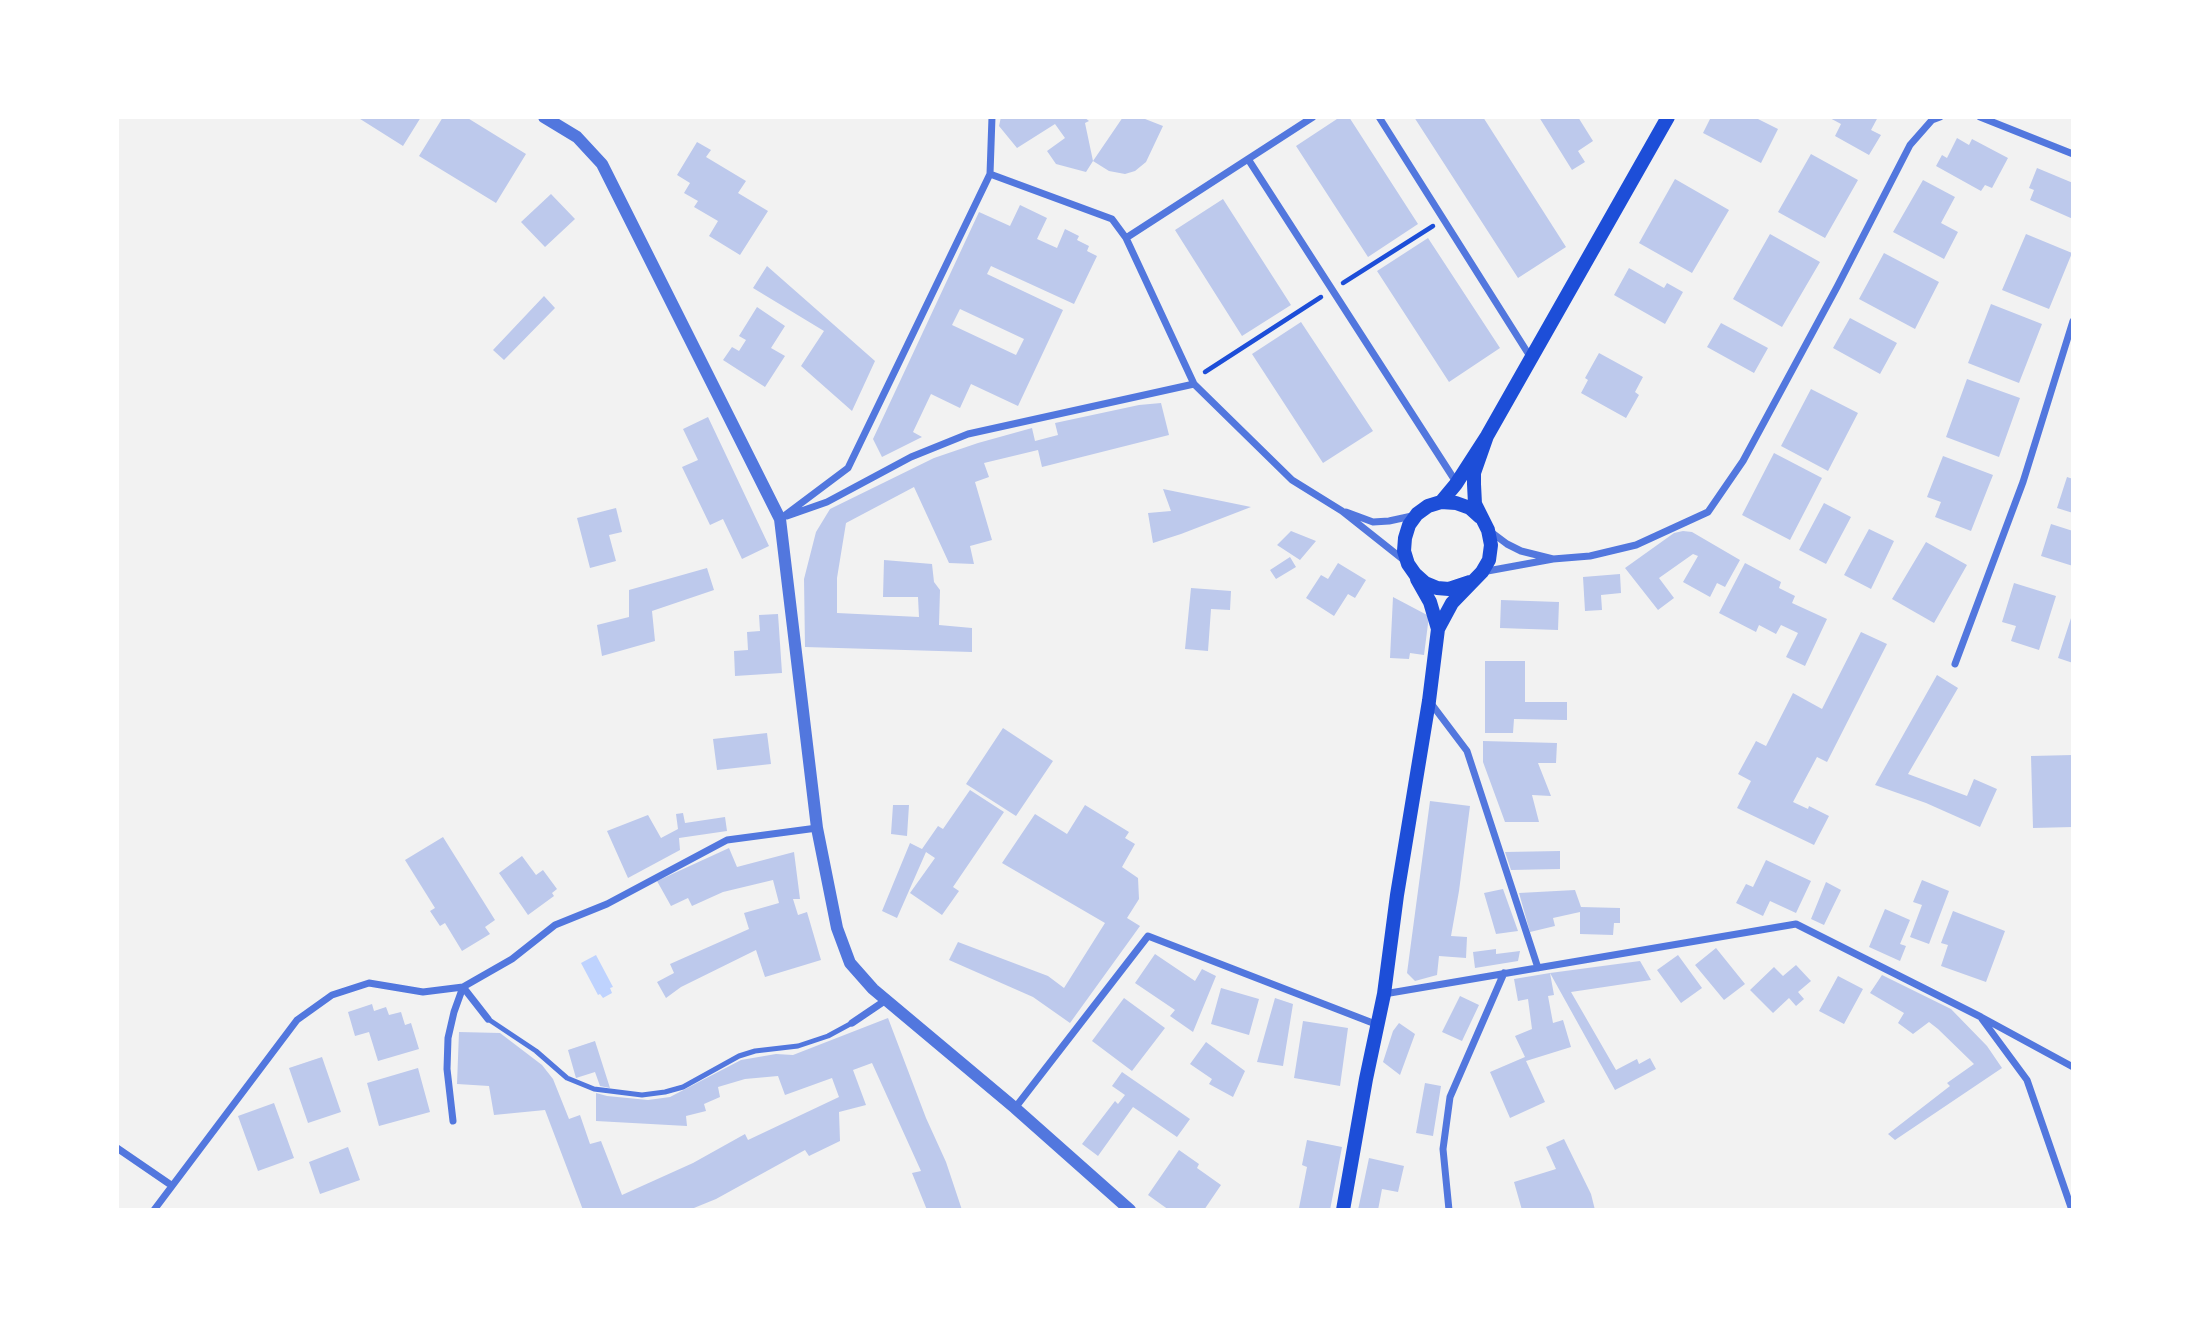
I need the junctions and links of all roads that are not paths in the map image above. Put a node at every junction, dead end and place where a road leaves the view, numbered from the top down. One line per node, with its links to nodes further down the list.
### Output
1 (544, 117): 20 (street)
2 (992, 117): 10 (street)
3 (1313, 117): 9 (street)
4 (1379, 117): 13 (street)
5 (1668, 117): 13 (main road)
6 (1940, 117): 22 (street)
7 (1980, 117): 8 (street)
8 (2073, 154)
9 (1248, 159): 11 (street); 16 (street)
10 (990, 174): 11 (street); 20 (street)
11 (1126, 238): 14 (street)
12 (2073, 321): 26 (street)
13 (1531, 358): 15 (main road)
14 (1194, 384): 18 (street); 20 (street)
15 (1486, 436): 16 (main road); 21 (main road)
16 (1457, 484): 17 (main road)
17 (1441, 502): 19 (main road); 21 (main road)
18 (1342, 511): 19 (street); 23 (street)
19 (1417, 514): 23 (main road)
20 (780, 519): 28 (street)
21 (1485, 524): 22 (street); 24 (main road)
22 (1553, 559): 24 (street)
23 (1411, 569): 24 (main road); 25 (main road)
24 (1478, 576): 25 (main road)
25 (1438, 629): 27 (main road)
26 (1955, 664)
27 (1429, 701): 29 (street); 32 (main road)
28 (817, 828): 31 (street); 33 (street)
29 (1538, 968): 30 (street); 34 (street)
30 (1504, 973): 32 (street); 46 (street)
31 (463, 987): 35 (street); 40 (street); 42 (street)
32 (1384, 994): 37 (main road)
33 (886, 1000): 36 (street); 39 (street)
34 (1981, 1017): 38 (street); 47 (street)
35 (488, 1019): 36 (lane)
36 (852, 1023)
37 (1378, 1025): 39 (street); 45 (main road)
38 (2073, 1067)
39 (1015, 1108): 44 (street)
40 (453, 1121)
41 (117, 1148): 42 (street)
42 (171, 1185): 43 (street)
43 (155, 1210)
44 (1130, 1210)
45 (1343, 1210)
46 (1448, 1210)
47 (2072, 1210)

